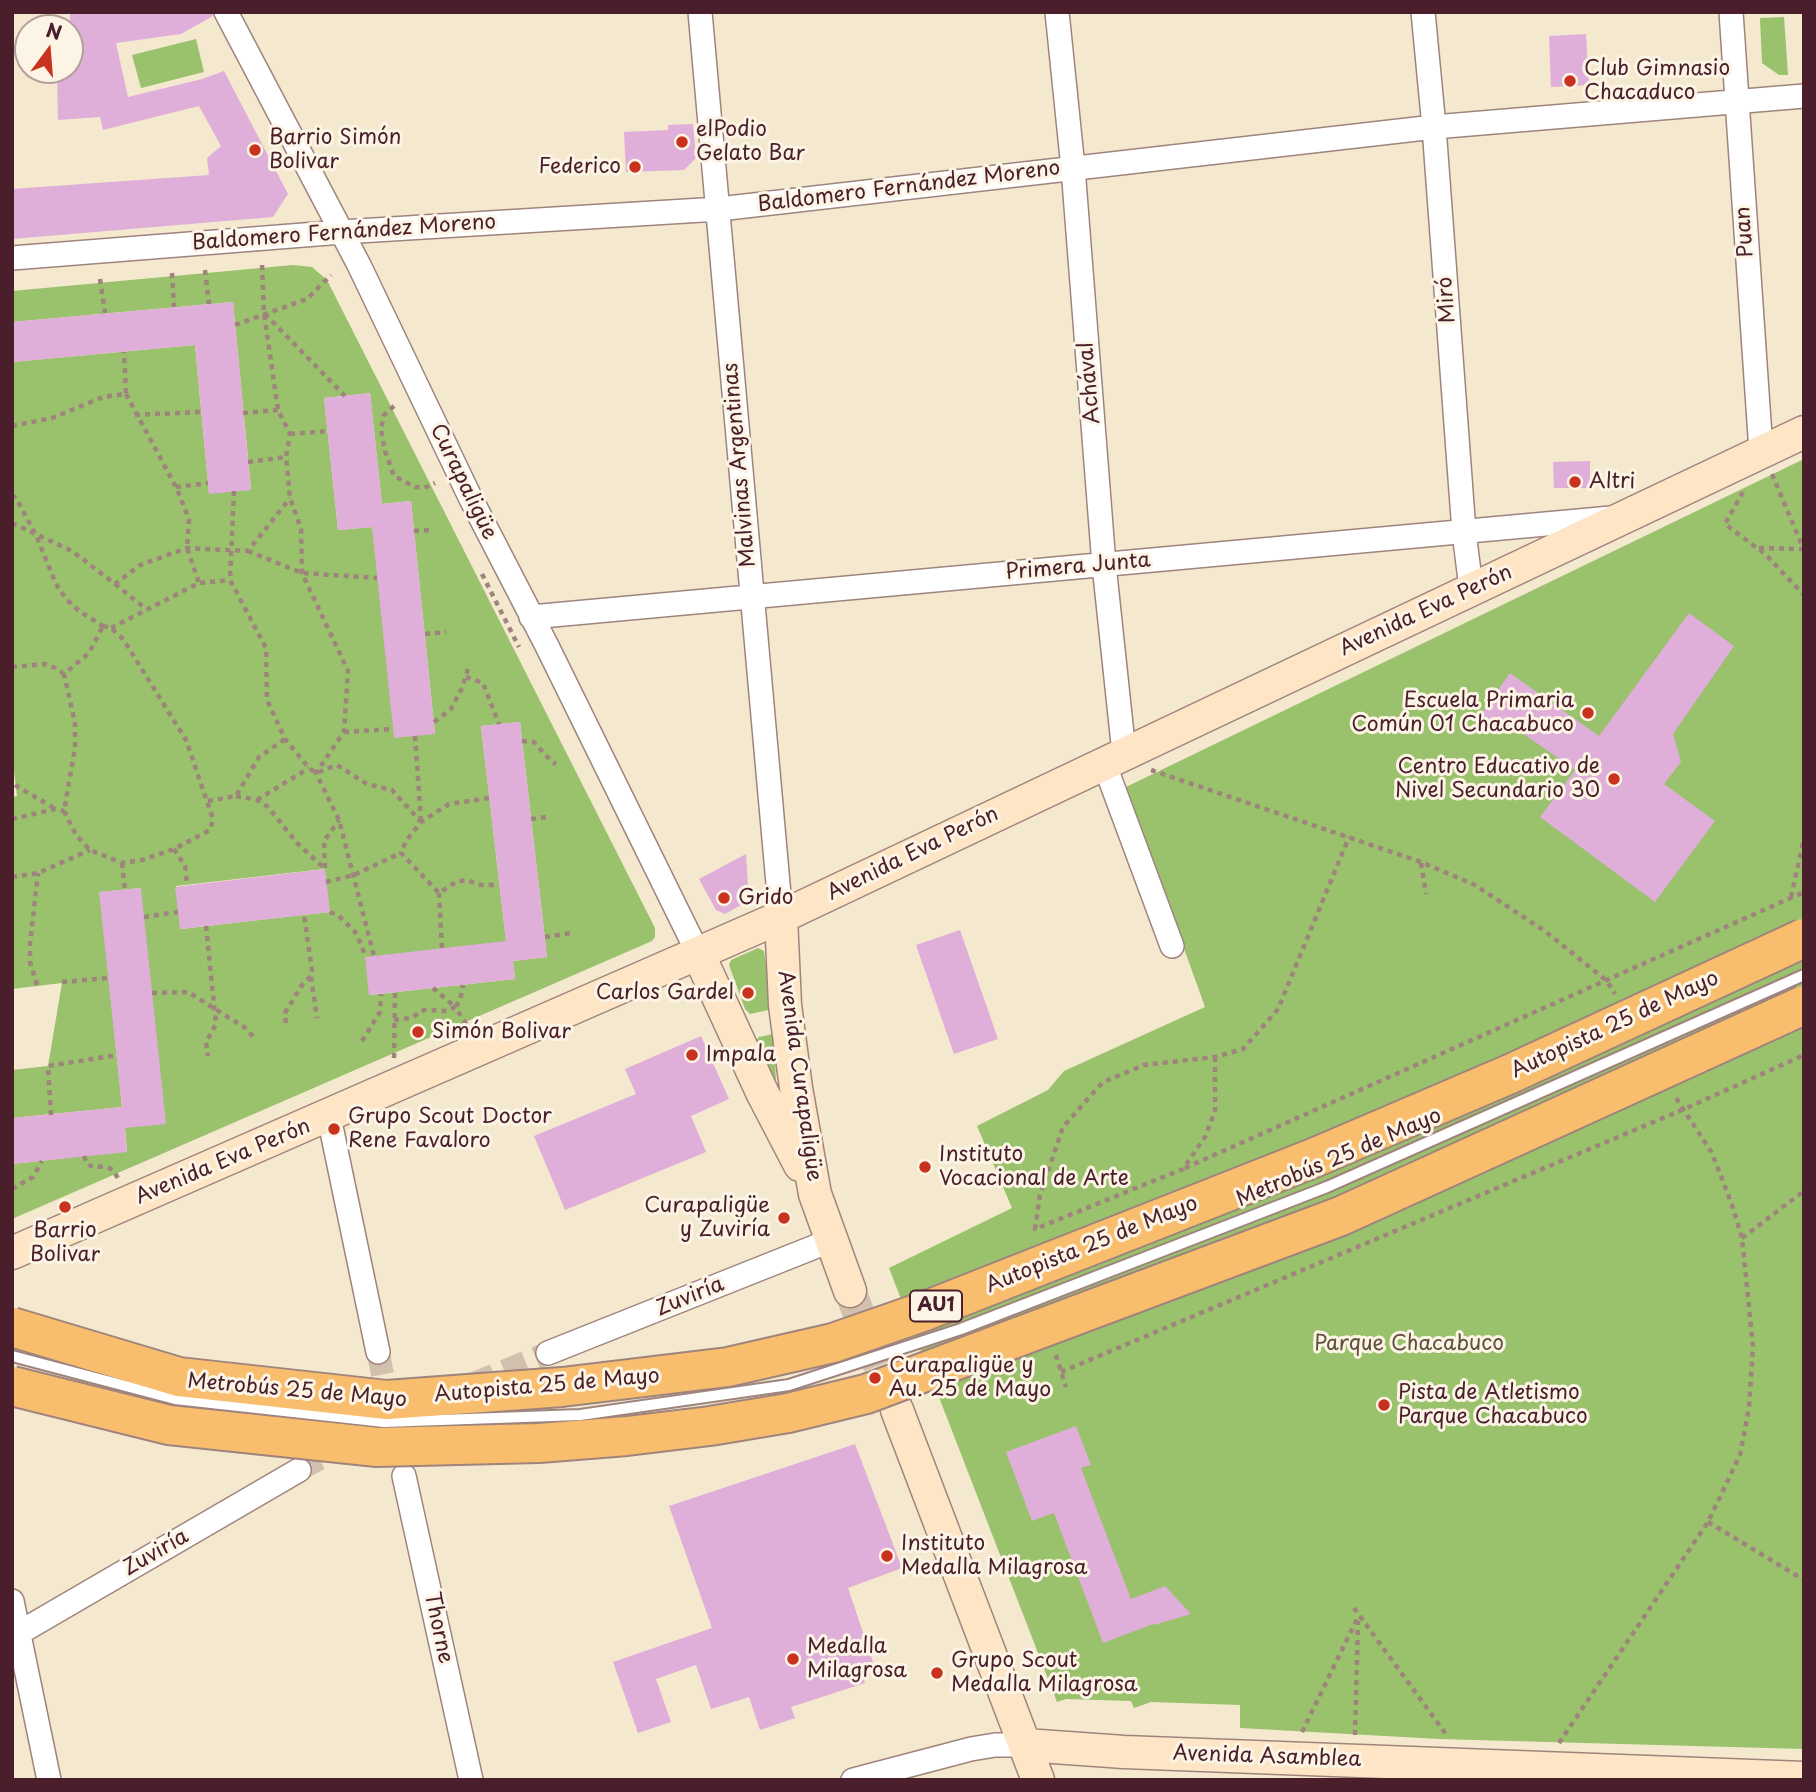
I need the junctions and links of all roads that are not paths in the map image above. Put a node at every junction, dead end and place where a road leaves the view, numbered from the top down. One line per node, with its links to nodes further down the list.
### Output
1 (226, 12): 11 (street, Curapaligüe)
2 (700, 12): 10 (street, Malvinas Argentinas)
3 (1057, 12): 9 (street, Achával)
4 (1423, 12): 8 (street, Miró)
5 (1731, 12): 7 (street, Puan)
6 (1804, 96): 7 (street, Baldomero Fernández Moreno)
7 (1736, 101): 8 (street, Baldomero Fernández Moreno); 14 (street, Puan)
8 (1434, 127): 9 (street, Baldomero Fernández Moreno); 16 (street, Miró)
9 (1073, 168): 10 (street, Baldomero Fernández Moreno); 17 (street, Achával)
10 (719, 209): 11 (street, Baldomero Fernández Moreno); 19 (street, Malvinas Argentinas)
11 (342, 232): 12 (street, Baldomero Fernández Moreno); 20 (street, Curapaligüe)
12 (12, 258)
13 (1804, 432): 14 (main road, Avenida Eva Perón)
14 (1761, 451): 15 (main road, Avenida Eva Perón)
15 (1624, 516): 16 (street, Primera Junta); 18 (main road, Avenida Eva Perón)
16 (1464, 532): 17 (street, Primera Junta); 18 (street, Miró)
17 (1104, 565): 19 (street, Primera Junta); 21 (street, Achával)
18 (1471, 589): 21 (main road, Avenida Eva Perón)
19 (751, 597): 20 (street, Primera Junta); 22 (street, Malvinas Argentinas)
20 (531, 617): 25 (street, Curapaligüe)
21 (1114, 758): 22 (main road, Avenida Eva Perón); 24 (street, Achával)
22 (781, 917): 25 (main road, Avenida Eva Perón); 27 (main road, Avenida Curapaligüe)
23 (1804, 937): 35 (highway, Autopista 25 de Mayo / AU1, bridge)
24 (1172, 946)
25 (698, 953): 29 (main road, Avenida Curapaligüe); 30 (main road, Avenida Eva Perón)
26 (1804, 975): 38 (lane, Metrobús 25 de Mayo, bridge)
27 (785, 1005): 29 (main road); 31 (main road, Avenida Curapaligüe)
28 (1804, 1005): 39 (highway, bridge)
29 (730, 1020): 31 (main road, Avenida Curapaligüe)
30 (329, 1117): 33 (main road, Avenida Eva Perón); 36 (street)
31 (815, 1194): 32 (main road, Avenida Curapaligüe)
32 (832, 1240): 34 (main road, Avenida Curapaligüe); 37 (street, Zuviría)
33 (12, 1253)
34 (850, 1292)
35 (12, 1327)
36 (378, 1352)
37 (548, 1353)
38 (12, 1356)
39 (12, 1386)
40 (897, 1410): 45 (main road)
41 (299, 1470): 44 (street, Zuviría)
42 (404, 1475): 49 (street, Thorne)
43 (12, 1601): 44 (street)
44 (15, 1635): 48 (street)
45 (1025, 1745): 46 (main road, Avenida Asamblea); 50 (street); 51 (main road)
46 (1590, 1775): 47 (main road, Avenida Asamblea)
47 (1804, 1778)
48 (49, 1780)
49 (471, 1780)
50 (853, 1780)
51 (1038, 1780)

